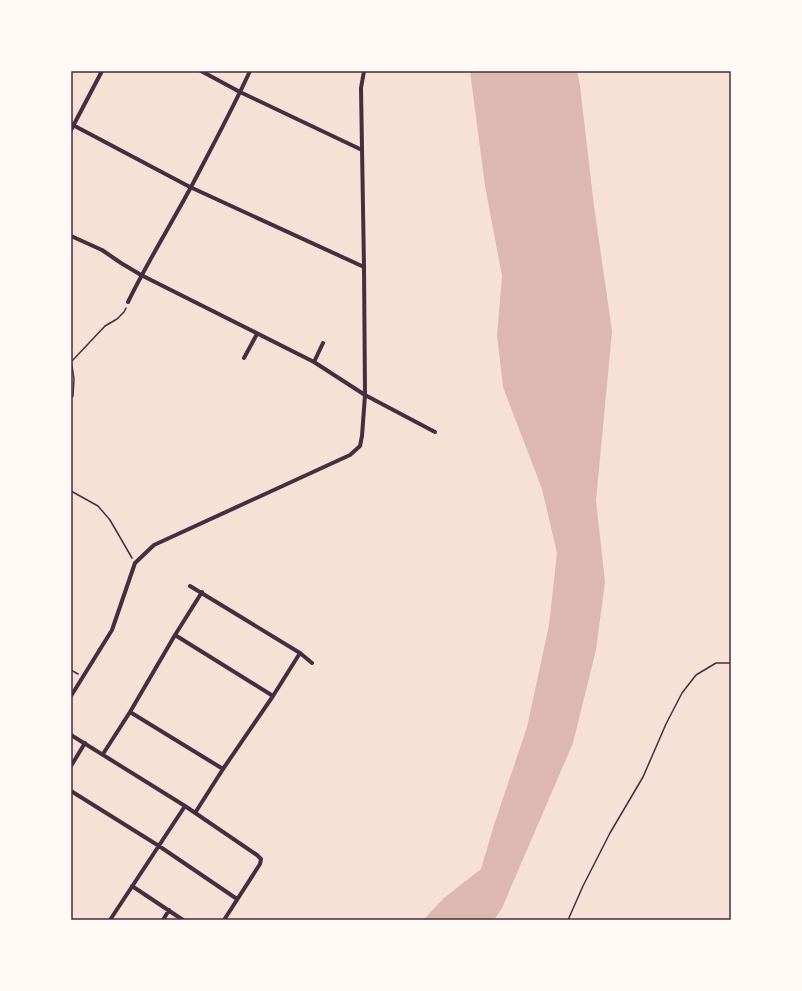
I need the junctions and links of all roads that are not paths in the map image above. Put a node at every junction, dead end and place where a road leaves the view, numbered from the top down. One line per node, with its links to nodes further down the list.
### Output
1 (102, 71): 6 (street)
2 (202, 71): 5 (street)
3 (250, 71): 5 (street)
4 (364, 71): 8 (street)
5 (240, 92): 8 (street); 9 (street)
6 (72, 125): 7 (street); 9 (street)
7 (71, 130)
8 (362, 150): 11 (street)
9 (190, 188): 11 (street); 12 (street)
10 (71, 236): 12 (street)
11 (364, 267): 18 (street)
12 (141, 275): 13 (street); 14 (street)
13 (128, 302)
14 (257, 334): 16 (street); 17 (street)
15 (323, 343): 17 (street)
16 (244, 358)
17 (314, 362): 18 (street)
18 (365, 395): 19 (street); 25 (street)
19 (435, 432)
20 (190, 586): 21 (street)
21 (202, 592): 22 (street); 23 (street)
22 (175, 635): 26 (street); 27 (street)
23 (300, 653): 24 (street); 26 (street)
24 (312, 663)
25 (71, 696)
26 (273, 696): 32 (street)
27 (130, 712): 30 (street); 32 (street)
28 (71, 735): 29 (street)
29 (85, 743): 30 (street); 31 (street)
30 (103, 754): 34 (street)
31 (71, 766)
32 (223, 769): 35 (street)
33 (71, 792): 36 (street)
34 (185, 806): 35 (street); 36 (street)
35 (195, 813): 38 (street)
36 (159, 846): 37 (street); 38 (street)
37 (132, 886): 39 (street); 40 (street)
38 (237, 899): 43 (street)
39 (169, 910): 41 (street); 42 (street)
40 (110, 920)
41 (163, 920)
42 (183, 920)
43 (224, 920)

